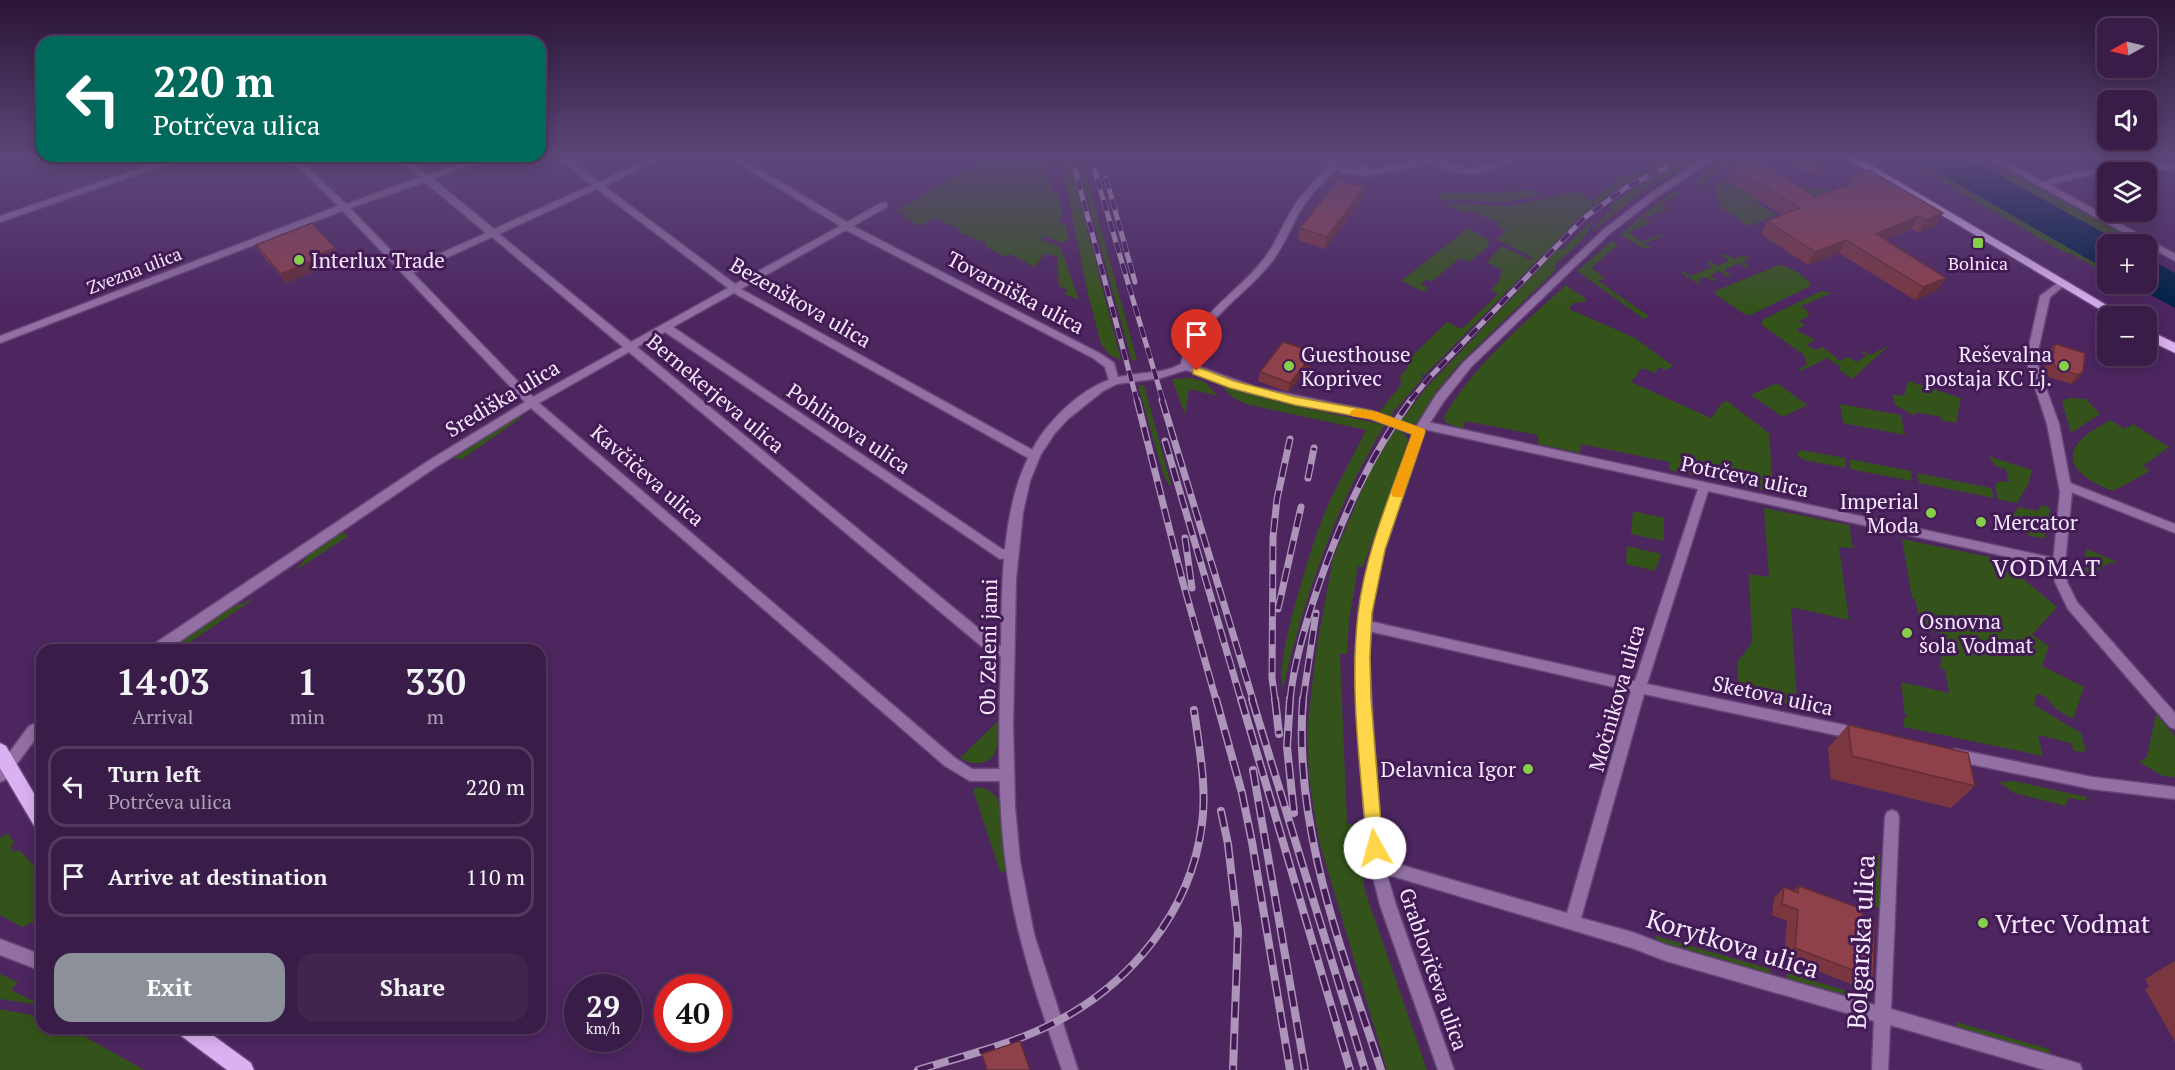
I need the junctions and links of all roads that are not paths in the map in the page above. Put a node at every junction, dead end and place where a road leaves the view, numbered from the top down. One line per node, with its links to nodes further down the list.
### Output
1 (33, 208): 13 (street)
2 (342, 208): 23 (street, Zvezna ulica)
3 (345, 208): 17 (street, Kavčičeva ulica)
4 (461, 208): 15 (street, Bernekerjeva ulica)
5 (547, 208): 15 (street)
6 (627, 208): 19 (street, Bezenškova ulica)
7 (816, 208): 14 (street, Tovarniška ulica)
8 (879, 208): 14 (street, Središka ulica)
9 (1299, 208): 26 (street)
10 (1637, 208): 29 (street, Grablovičeva ulica)
11 (1935, 208): 18 (main road)
12 (2084, 208): 16 (street)
13 (0, 219)
14 (848, 227): 19 (street, Središka ulica); 27 (street, Tovarniška ulica)
15 (492, 233): 17 (street); 24 (street, Bernekerjeva ulica)
16 (2175, 258)
17 (407, 272): 28 (street, Kavčičeva ulica)
18 (2062, 283): 20 (main road); 31 (street)
19 (736, 290): 21 (street, Središka ulica); 30 (street, Bezenškova ulica)
20 (2102, 306)
21 (671, 330): 24 (street, Središka ulica); 34 (street, Pohlinova ulica)
22 (2157, 339): 25 (main road)
23 (0, 340)
24 (631, 348): 28 (street, Središka ulica); 38 (street, Bernekerjeva ulica)
25 (2175, 349)
26 (1186, 366): 27 (street, Ob Zeleni jami); 29 (street, Potrčeva ulica)
27 (1114, 381): 30 (street, Ob Zeleni jami)
28 (532, 402): 37 (street, Središka ulica); 45 (street, Kavčičeva ulica)
29 (1421, 429): 32 (street, Potrčeva ulica); 36 (street, Grablovičeva ulica)
30 (1034, 456): 34 (street, Ob Zeleni jami)
31 (2065, 485): 33 (street); 35 (street)
32 (1704, 487): 35 (street, Potrčeva ulica); 39 (street, Močnikova ulica)
33 (2175, 529)
34 (1006, 554): 38 (street, Ob Zeleni jami)
35 (2059, 563): 40 (street)
36 (1364, 625): 39 (street, Sketova ulica); 49 (street, Grablovičeva ulica)
37 (165, 644)
38 (1008, 651): 45 (street, Ob Zeleni jami)
39 (1641, 688): 42 (street, Sketova ulica); 50 (street, Močnikova ulica)
40 (2175, 723)
41 (36, 729): 44 (street)
42 (1876, 738)
43 (1942, 752): 46 (street)
44 (3, 764): 47 (main road)
45 (1007, 775): 56 (street, Ob Zeleni jami)
46 (2175, 793)
47 (36, 814)
48 (1892, 817): 53 (street, Bolgarska ulica)
49 (1377, 865): 50 (street, Korytkova ulica); 57 (street, Grablovičeva ulica)
50 (1572, 922): 53 (street, Korytkova ulica)
51 (0, 947): 52 (street)
52 (36, 961)
53 (1882, 1014): 58 (street, Bolgarska ulica); 59 (street, Korytkova ulica)
54 (195, 1034): 55 (main road)
55 (244, 1070)
56 (1070, 1070)
57 (1446, 1070)
58 (1880, 1070)
59 (2074, 1070)

